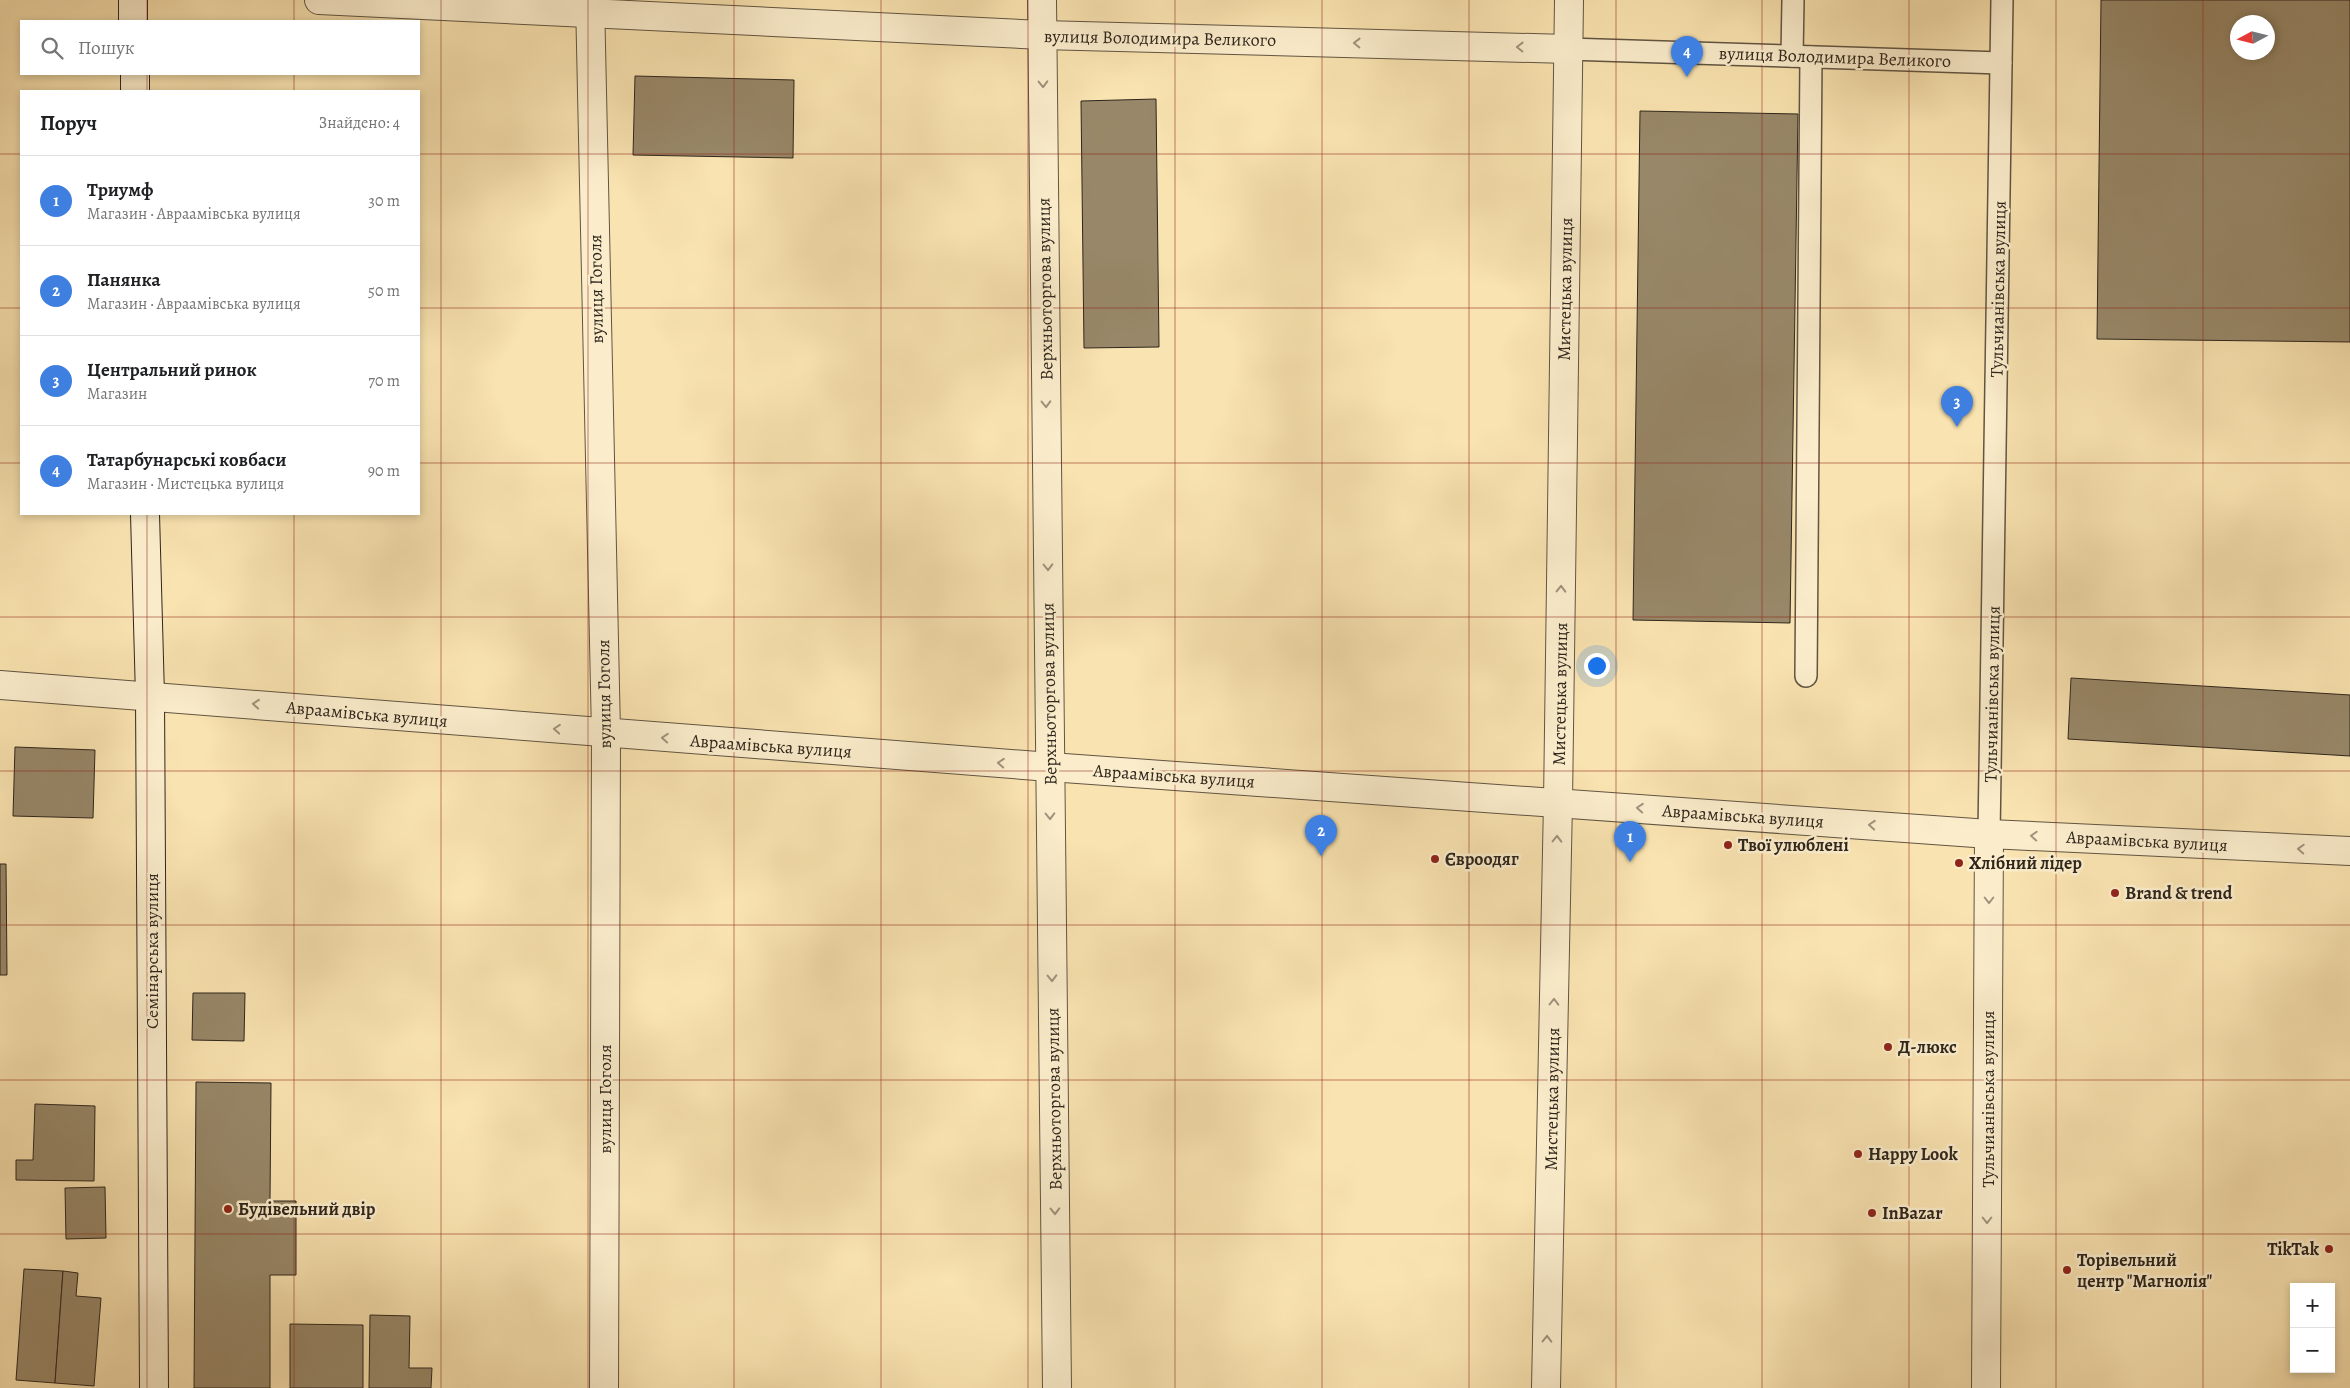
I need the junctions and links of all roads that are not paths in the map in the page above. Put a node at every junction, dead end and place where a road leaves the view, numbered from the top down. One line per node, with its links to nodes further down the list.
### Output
1 (132, 0): 8 (street)
2 (319, 0): 7 (street, вулиця Володимира Великого)
3 (1042, 0): 9 (street, Верхньоторгова вулиця)
4 (1569, 0): 10 (street, Мистецька вулиця)
5 (1793, 0): 11 (lane)
6 (2002, 0): 12 (lane, Тульчианівська вулиця)
7 (590, 6): 9 (street, вулиця Володимира Великого); 19 (street, вулиця Гоголя)
8 (133, 20)
9 (1042, 35): 10 (street, вулиця Володимира Великого, one-way to 9); 20 (street, Верхньоторгова вулиця, one-way to 20)
10 (1568, 49): 11 (lane, вулиця Володимира Великого); 21 (street, Мистецька вулиця, one-way to 10)
11 (1801, 56): 12 (lane, вулиця Володимира Великого); 16 (lane)
12 (2001, 62): 22 (lane, Тульчианівська вулиця)
13 (134, 75): 14 (street)
14 (135, 90)
15 (145, 515): 18 (street, Семінарська вулиця)
16 (1806, 676)
17 (0, 685): 18 (street, Авраамівська вулиця)
18 (150, 696): 19 (street, Авраамівська вулиця, one-way to 18); 24 (street, Семінарська вулиця)
19 (606, 733): 20 (street, Авраамівська вулиця, one-way to 19); 25 (street, вулиця Гоголя)
20 (1050, 767): 21 (street, Авраамівська вулиця); 26 (street, Верхньоторгова вулиця, one-way to 26)
21 (1558, 802): 22 (street, Авраамівська вулиця, one-way to 21); 27 (street, Мистецька вулиця, one-way to 21)
22 (1989, 834): 23 (street, Авраамівська вулиця, one-way to 22); 28 (street, Тульчианівська вулиця, one-way to 28)
23 (2350, 851)
24 (154, 1388)
25 (604, 1388)
26 (1057, 1388)
27 (1546, 1388)
28 (1986, 1388)

